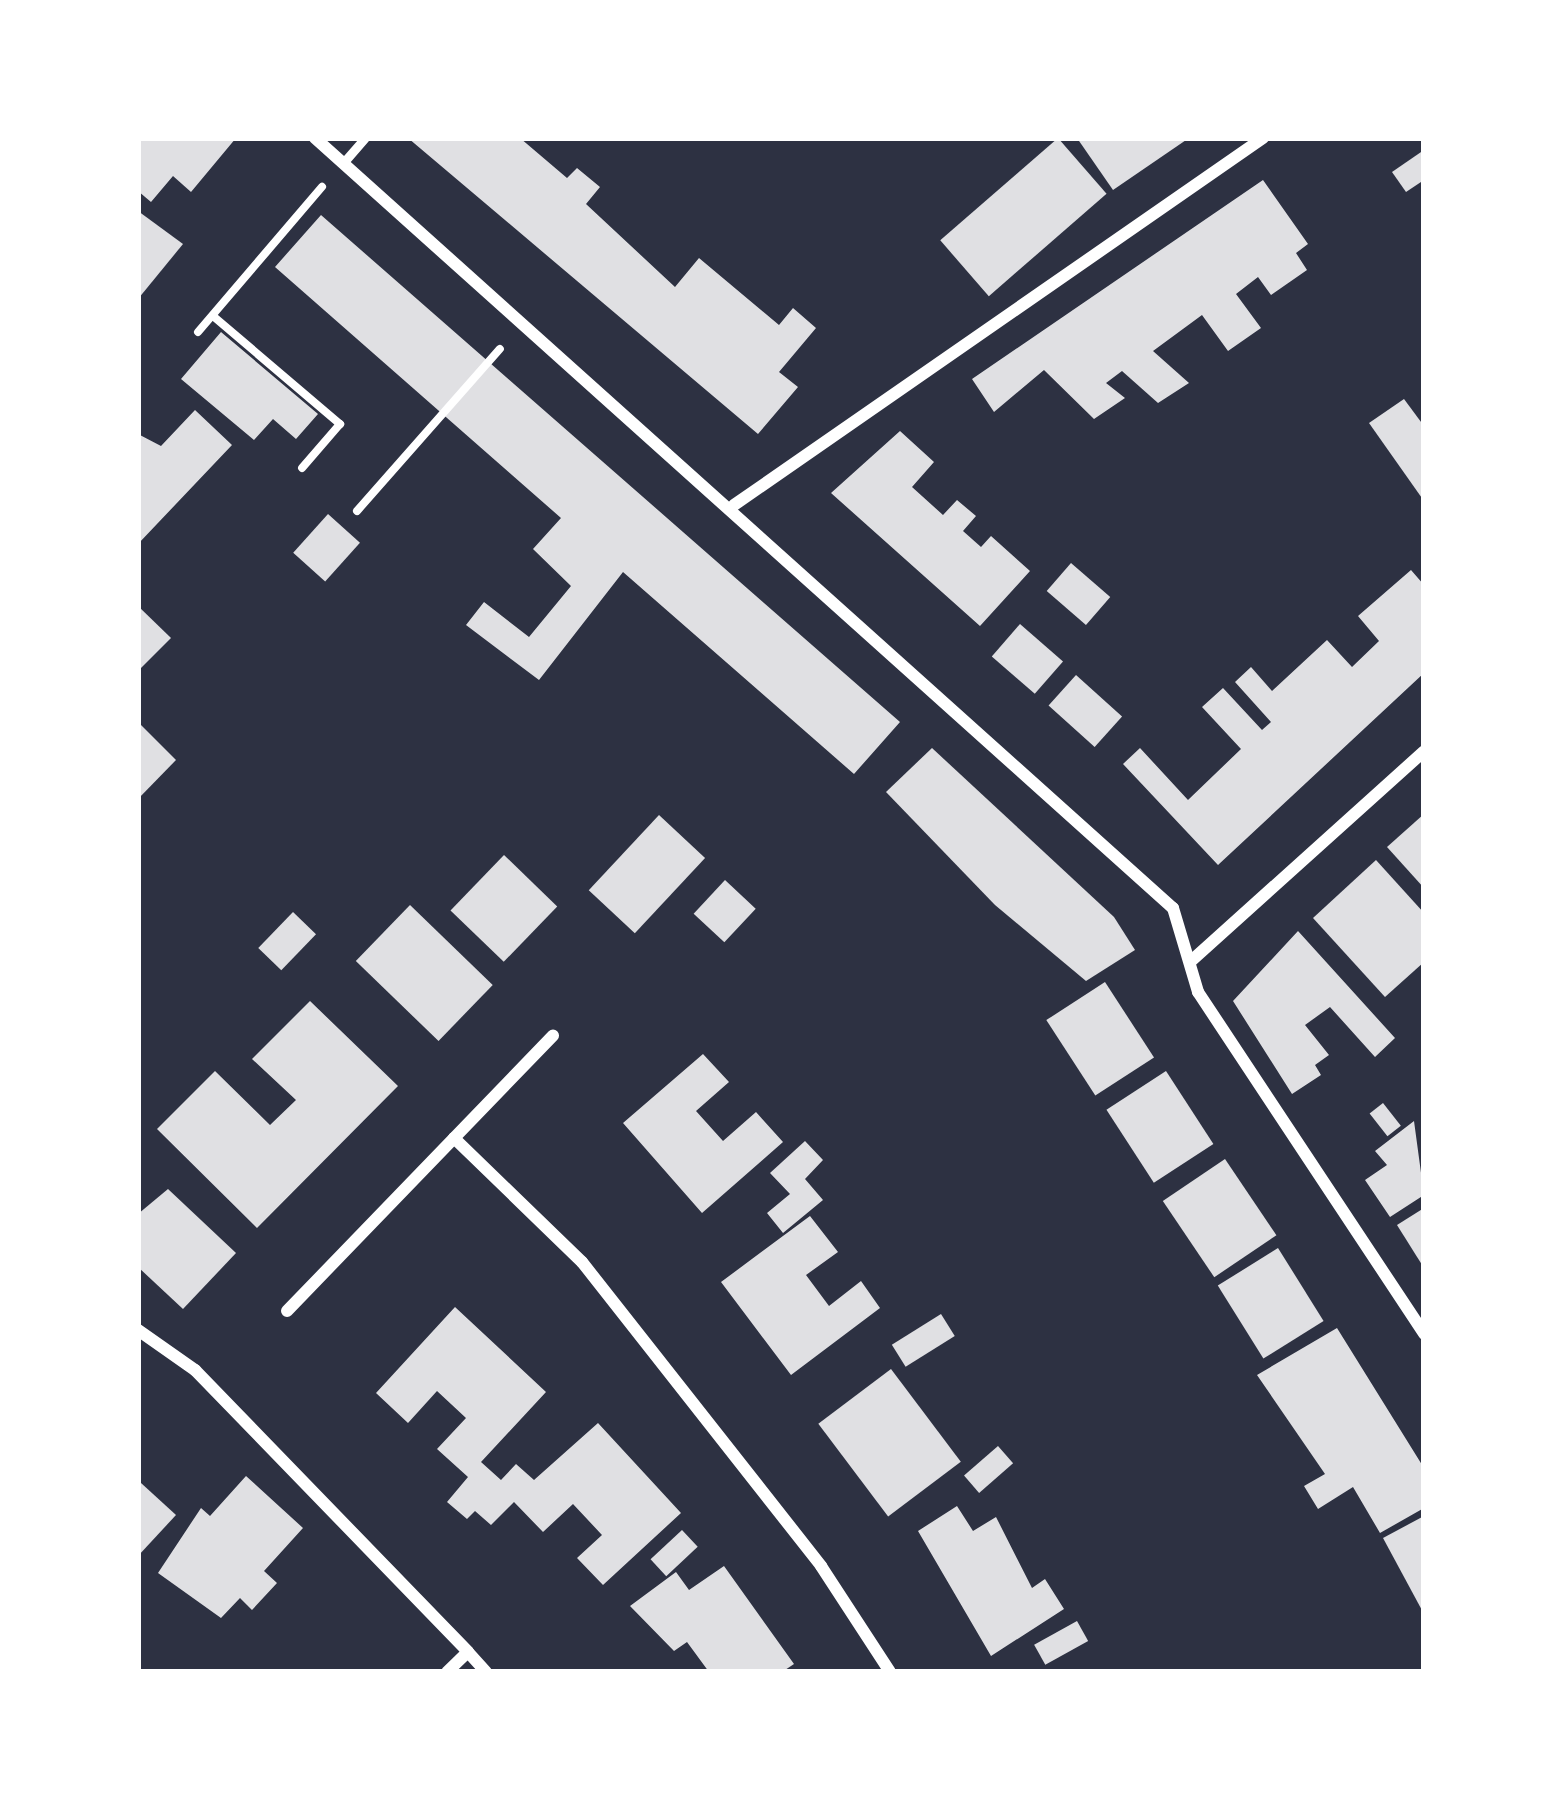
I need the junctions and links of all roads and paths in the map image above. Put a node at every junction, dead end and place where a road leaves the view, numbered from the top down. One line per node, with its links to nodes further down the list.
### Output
1 (315, 138): 6 (street)
2 (365, 138): 6 (lane)
3 (1233, 138): 5 (street)
4 (1263, 138): 5 (street)
5 (1242, 152): 11 (street)
6 (343, 163): 7 (path); 8 (street)
7 (213, 316): 9 (path); 10 (path)
8 (525, 322): 11 (street); 12 (path)
9 (199, 332)
10 (302, 468)
11 (734, 505): 14 (street)
12 (357, 511)
13 (1424, 751): 14 (street)
14 (1190, 962): 19 (street)
15 (553, 1036): 16 (street)
16 (454, 1138): 17 (street); 23 (street)
17 (286, 1311)
18 (138, 1330): 20 (street)
19 (1424, 1334)
20 (468, 1652): 21 (street); 22 (street)
21 (447, 1672)
22 (486, 1672)
23 (890, 1672)

